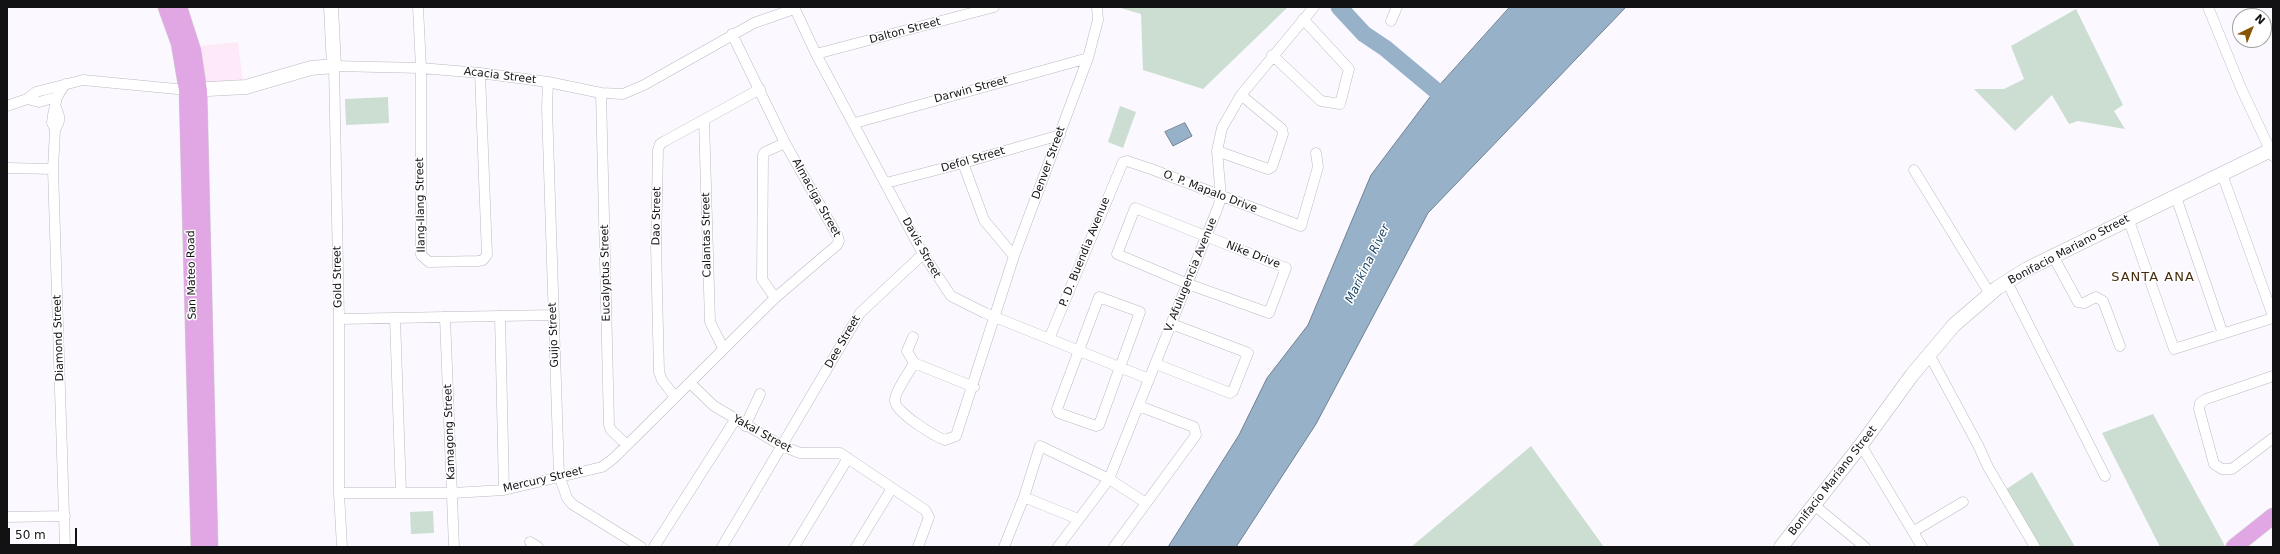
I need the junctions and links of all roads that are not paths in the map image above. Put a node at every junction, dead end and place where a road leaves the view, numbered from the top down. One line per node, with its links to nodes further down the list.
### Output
1 (166, 7): 23 (main road, San Mateo Road)
2 (179, 7): 23 (main road, San Mateo Road)
3 (331, 7): 17 (street, Gold Street)
4 (418, 7): 18 (street)
5 (994, 7): 14 (street, Dalton Street)
6 (1097, 7): 16 (street, Denver Street)
7 (1314, 7): 11 (street, V. Afulugencia Avenue)
8 (1397, 7): 12 (street)
9 (2208, 7): 34 (street)
10 (794, 8): 13 (street, Acacia Street); 14 (street, Davis Street)
11 (1303, 19): 15 (street, V. Afulugencia Avenue); 15 (street)
12 (1391, 21)
13 (732, 34): 22 (street, Almaciga Street); 24 (street, Acacia Street)
14 (816, 54): 30 (street, Davis Street)
15 (1272, 55): 25 (street, V. Afulugencia Avenue)
16 (1088, 58): 30 (street, Darwin Street); 31 (street, Denver Street)
17 (334, 66): 18 (street, Acacia Street); 23 (street, Acacia Street); 60 (street, Gold Street)
18 (421, 68): 19 (street, Acacia Street); 19 (street, Ilang-Ilang Street)
19 (480, 73): 20 (street, Acacia Street)
20 (548, 82): 24 (street, Acacia Street); 54 (street, Guijo Street)
21 (65, 84): 23 (street); 26 (street, Diamond Street); 27 (street)
22 (760, 89): 29 (street, Dao Street); 32 (street, Almaciga Street)
23 (193, 90): 104 (main road, San Mateo Road); 105 (main road, San Mateo Road)
24 (601, 93): 82 (street, Eucalyptus Street)
25 (1241, 95): 33 (street, V. Afulugencia Avenue); 33 (street)
26 (57, 97): 27 (street); 39 (street, Diamond Street)
27 (27, 99): 28 (street)
28 (7, 106)
29 (704, 120): 66 (street, Calantas Street); 77 (street, Dao Street)
30 (855, 123): 42 (street, Davis Street)
31 (1060, 135): 36 (street, Defol Street); 48 (street, Denver Street)
32 (785, 143): 53 (street); 53 (street, Almaciga Street)
33 (1218, 151): 43 (street, V. Afulugencia Avenue)
34 (2272, 152): 41 (street, Bonifacio Mariano Street)
35 (1316, 153): 43 (street, O. P. Mapalo Drive)
36 (962, 163): 42 (street, Defol Street); 48 (street)
37 (1121, 165): 43 (street, O. P. Mapalo Drive); 64 (street, P. D. Buendia Avenue)
38 (7, 168): 39 (street)
39 (53, 169): 98 (street, Diamond Street)
40 (1914, 170): 52 (street)
41 (2222, 174): 44 (street, Bonifacio Mariano Street); 58 (street)
42 (886, 183): 47 (street, Davis Street)
43 (1221, 197): 46 (street, V. Afulugencia Avenue)
44 (2176, 197): 45 (street, Bonifacio Mariano Street); 62 (street)
45 (2128, 218): 49 (street, Bonifacio Mariano Street); 62 (street)
46 (1206, 237): 51 (street, V. Afulugencia Avenue); 51 (street); 51 (street, Nike Drive)
47 (923, 254): 57 (street, Davis Street); 84 (street, Dee Street)
48 (1014, 256): 57 (street, Denver Street)
49 (2053, 256): 50 (street, Bonifacio Mariano Street); 65 (street)
50 (2007, 282): 52 (street, Bonifacio Mariano Street); 87 (street)
51 (1188, 284): 61 (street, V. Afulugencia Avenue)
52 (1990, 294): 68 (street, Bonifacio Mariano Street)
53 (775, 298): 66 (street, Almaciga Street)
54 (554, 315): 55 (street); 86 (street, Guijo Street)
55 (500, 316): 56 (street); 90 (street)
56 (445, 317): 59 (street); 93 (street, Kamagong Street)
57 (995, 317): 64 (street, Davis Street); 75 (street, Denver Street)
58 (2273, 317): 62 (street)
59 (395, 318): 60 (street); 92 (street)
60 (339, 319): 91 (street, Gold Street)
61 (1172, 324): 70 (street, V. Afulugencia Avenue); 70 (street)
62 (2223, 334)
63 (913, 337): 69 (street)
64 (1049, 339): 67 (street, Davis Street)
65 (2120, 346)
66 (724, 348): 74 (street, Almaciga Street)
67 (1078, 351): 71 (street, Davis Street); 71 (street); 71 (street)
68 (1930, 356): 83 (street, Bonifacio Mariano Street); 120 (street)
69 (914, 363): 75 (street); 75 (street, Denver Street)
70 (1156, 364): 73 (street, V. Afulugencia Avenue)
71 (1120, 367): 73 (street, Davis Street)
72 (2273, 376): 81 (street)
73 (1150, 379): 78 (street, V. Afulugencia Avenue)
74 (690, 383): 77 (street, Mercury Street); 79 (street, Yakal Street)
75 (974, 387)
76 (760, 394): 80 (street)
77 (675, 397): 82 (street, Mercury Street)
78 (1139, 406): 88 (street, V. Afulugencia Avenue); 96 (street)
79 (735, 420): 80 (street, Yakal Street); 109 (street)
80 (745, 426): 84 (street, Yakal Street)
81 (2273, 438)
82 (628, 445): 86 (street, Mercury Street)
83 (1861, 445): 97 (street, Bonifacio Mariano Street); 102 (street)
84 (782, 446): 85 (street, Yakal Street); 110 (street, Dee Street)
85 (848, 458): 89 (street, Yakal Street); 111 (street)
86 (559, 475): 90 (street, Mercury Street); 108 (street, Guijo Street)
87 (2105, 476)
88 (1109, 479): 94 (street); 96 (street); 101 (street, V. Afulugencia Avenue)
89 (892, 488): 112 (street); 113 (street, Yakal Street)
90 (504, 490): 93 (street, Mercury Street)
91 (339, 493): 92 (street, Mercury Street); 106 (street, Gold Street)
92 (401, 493): 93 (street, Mercury Street)
93 (452, 493): 107 (street, Kamagong Street)
94 (1024, 497): 101 (street); 114 (street)
95 (1963, 502): 102 (street)
96 (1146, 503): 116 (street)
97 (1814, 505): 117 (street, Bonifacio Mariano Street); 118 (street)
98 (64, 516): 100 (street); 103 (street, Diamond Street)
99 (2273, 516): 121 (main road)
100 (7, 517)
101 (1078, 519): 115 (street, V. Afulugencia Avenue)
102 (1914, 531): 119 (street)
103 (65, 547)
104 (199, 547)
105 (210, 547)
106 (342, 547)
107 (454, 547)
108 (641, 547)
109 (654, 547)
110 (722, 547)
111 (794, 547)
112 (856, 547)
113 (918, 547)
114 (1004, 547)
115 (1058, 547)
116 (1114, 547)
117 (1781, 547)
118 (1865, 547)
119 (1922, 547)
120 (2035, 547)
121 (2234, 547)

